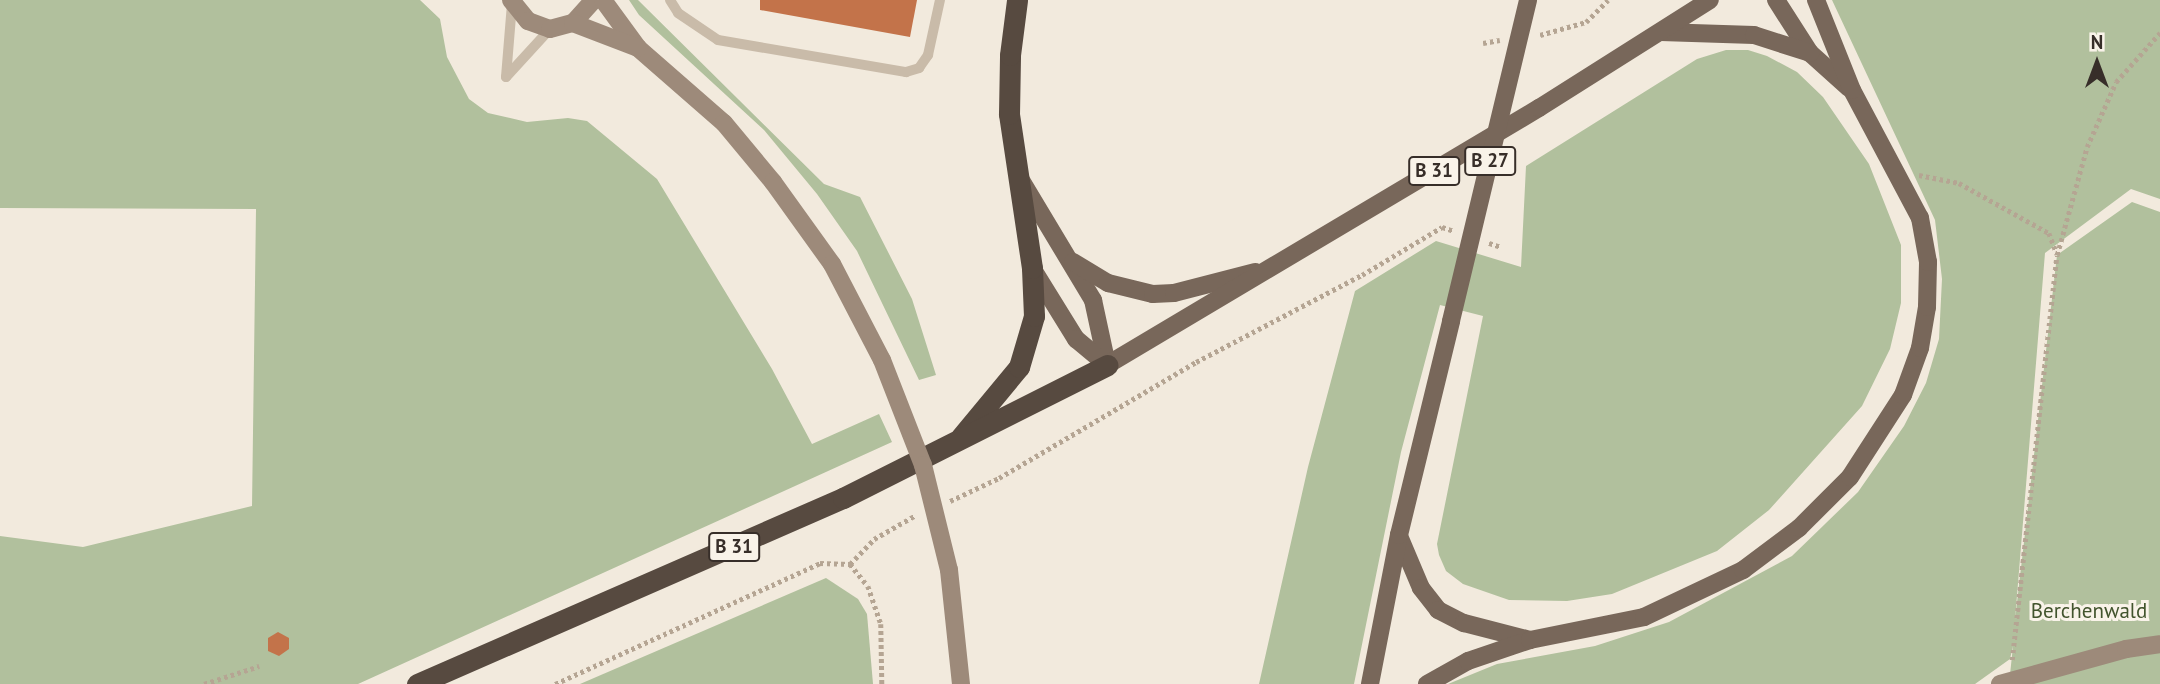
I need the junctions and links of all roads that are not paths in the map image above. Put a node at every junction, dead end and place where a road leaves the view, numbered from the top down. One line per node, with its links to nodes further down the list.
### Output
1 (594, 0): 11 (main road)
2 (603, 0): 14 (main road)
3 (670, 0): 4 (lane)
4 (940, 0)
5 (1017, 0): 17 (highway)
6 (1528, 0): 23 (main road, B 27, bridge)
7 (1710, 0): 13 (main road, B 31)
8 (1776, 0): 15 (main road)
9 (1815, 0): 16 (main road)
10 (511, 2): 12 (main road); 12 (lane)
11 (573, 23): 12 (main road); 14 (main road)
12 (550, 29)
13 (1661, 32): 15 (main road); 19 (main road, B 31)
14 (638, 48): 28 (main road, bridge)
15 (1810, 53): 16 (main road)
16 (1852, 90): 24 (main road)
17 (1019, 177): 18 (main road); 20 (highway)
18 (1073, 262): 19 (main road); 21 (main road)
19 (1279, 265): 21 (main road, B 31)
20 (1032, 268): 21 (main road); 22 (highway)
21 (1107, 365): 22 (highway, B 31)
22 (955, 444): 27 (highway, B 31)
23 (1399, 535): 24 (main road); 29 (main road, B 27)
24 (1530, 640): 30 (main road)
25 (2160, 644): 26 (main road)
26 (2005, 681)
27 (417, 684)
28 (961, 684)
29 (1370, 684)
30 (1427, 684)

